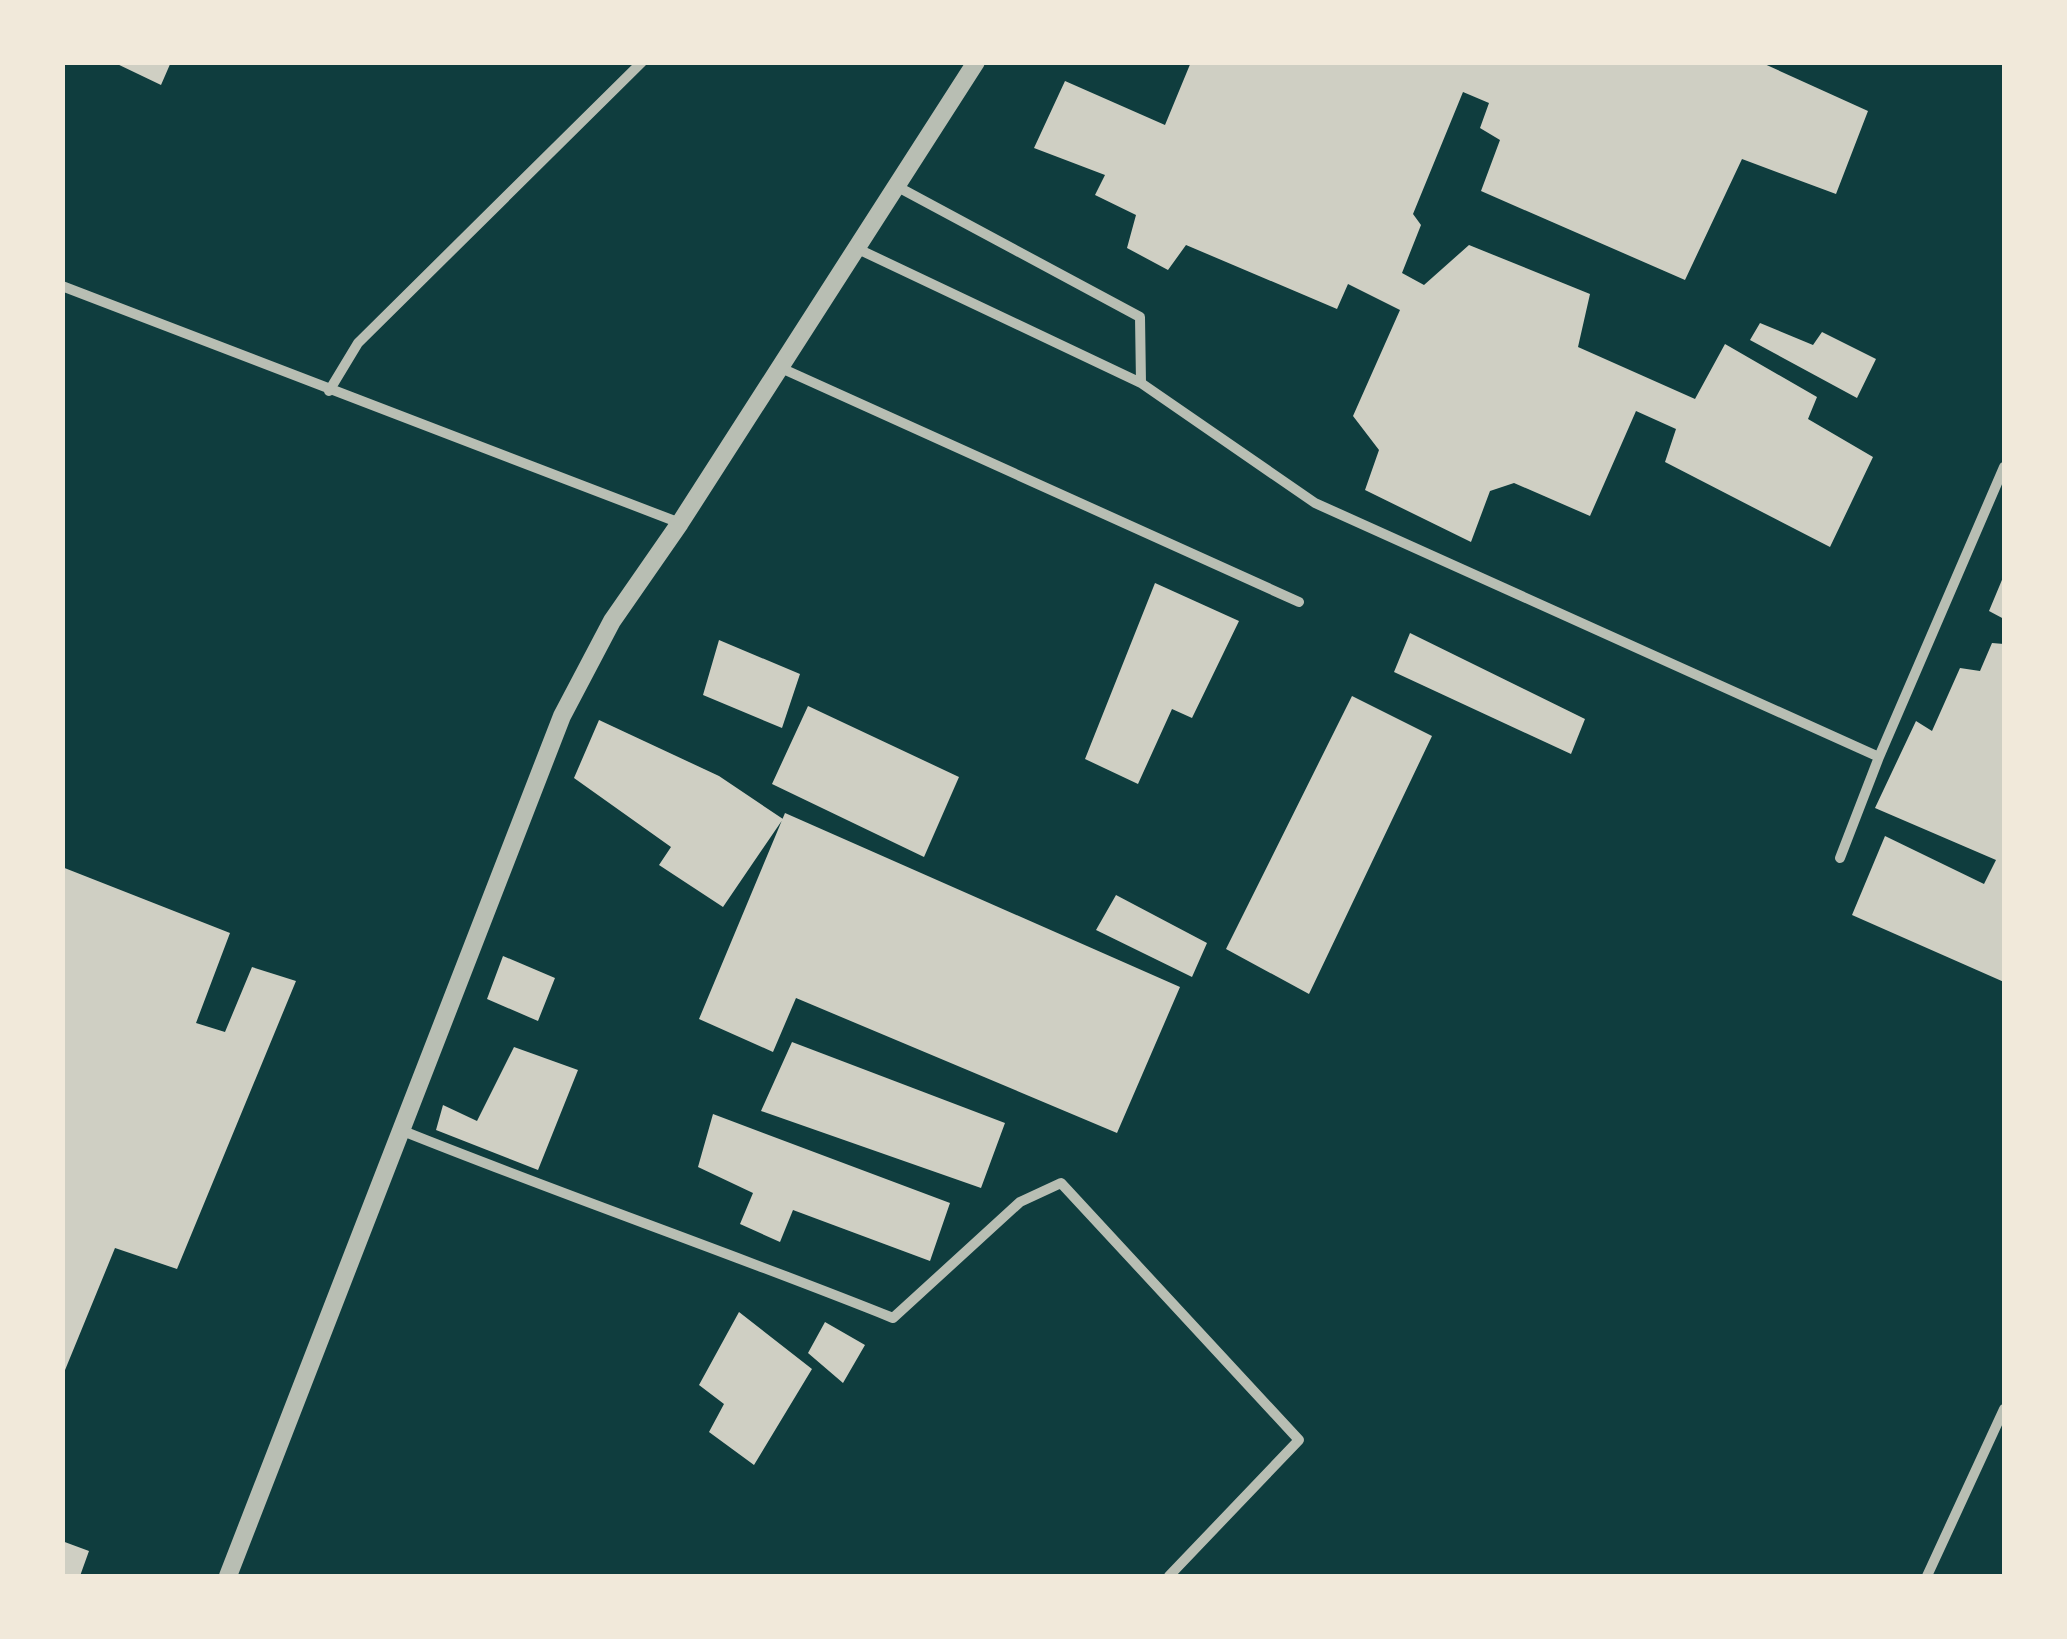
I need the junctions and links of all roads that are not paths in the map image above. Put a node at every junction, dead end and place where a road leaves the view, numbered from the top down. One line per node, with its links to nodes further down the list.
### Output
1 (642, 62): 8 (street)
2 (976, 62): 3 (street)
3 (898, 186): 4 (street); 7 (street)
4 (858, 249): 6 (street); 7 (street)
5 (62, 286): 8 (street)
6 (781, 368): 10 (street); 11 (street)
7 (1142, 384): 12 (street)
8 (329, 391): 10 (street)
9 (2004, 467): 12 (street)
10 (680, 524): 14 (street)
11 (1299, 602)
12 (1879, 757): 13 (street)
13 (1840, 858)
14 (403, 1131): 16 (street); 17 (street)
15 (2004, 1408): 18 (street)
16 (228, 1576)
17 (1169, 1576)
18 (1927, 1576)

